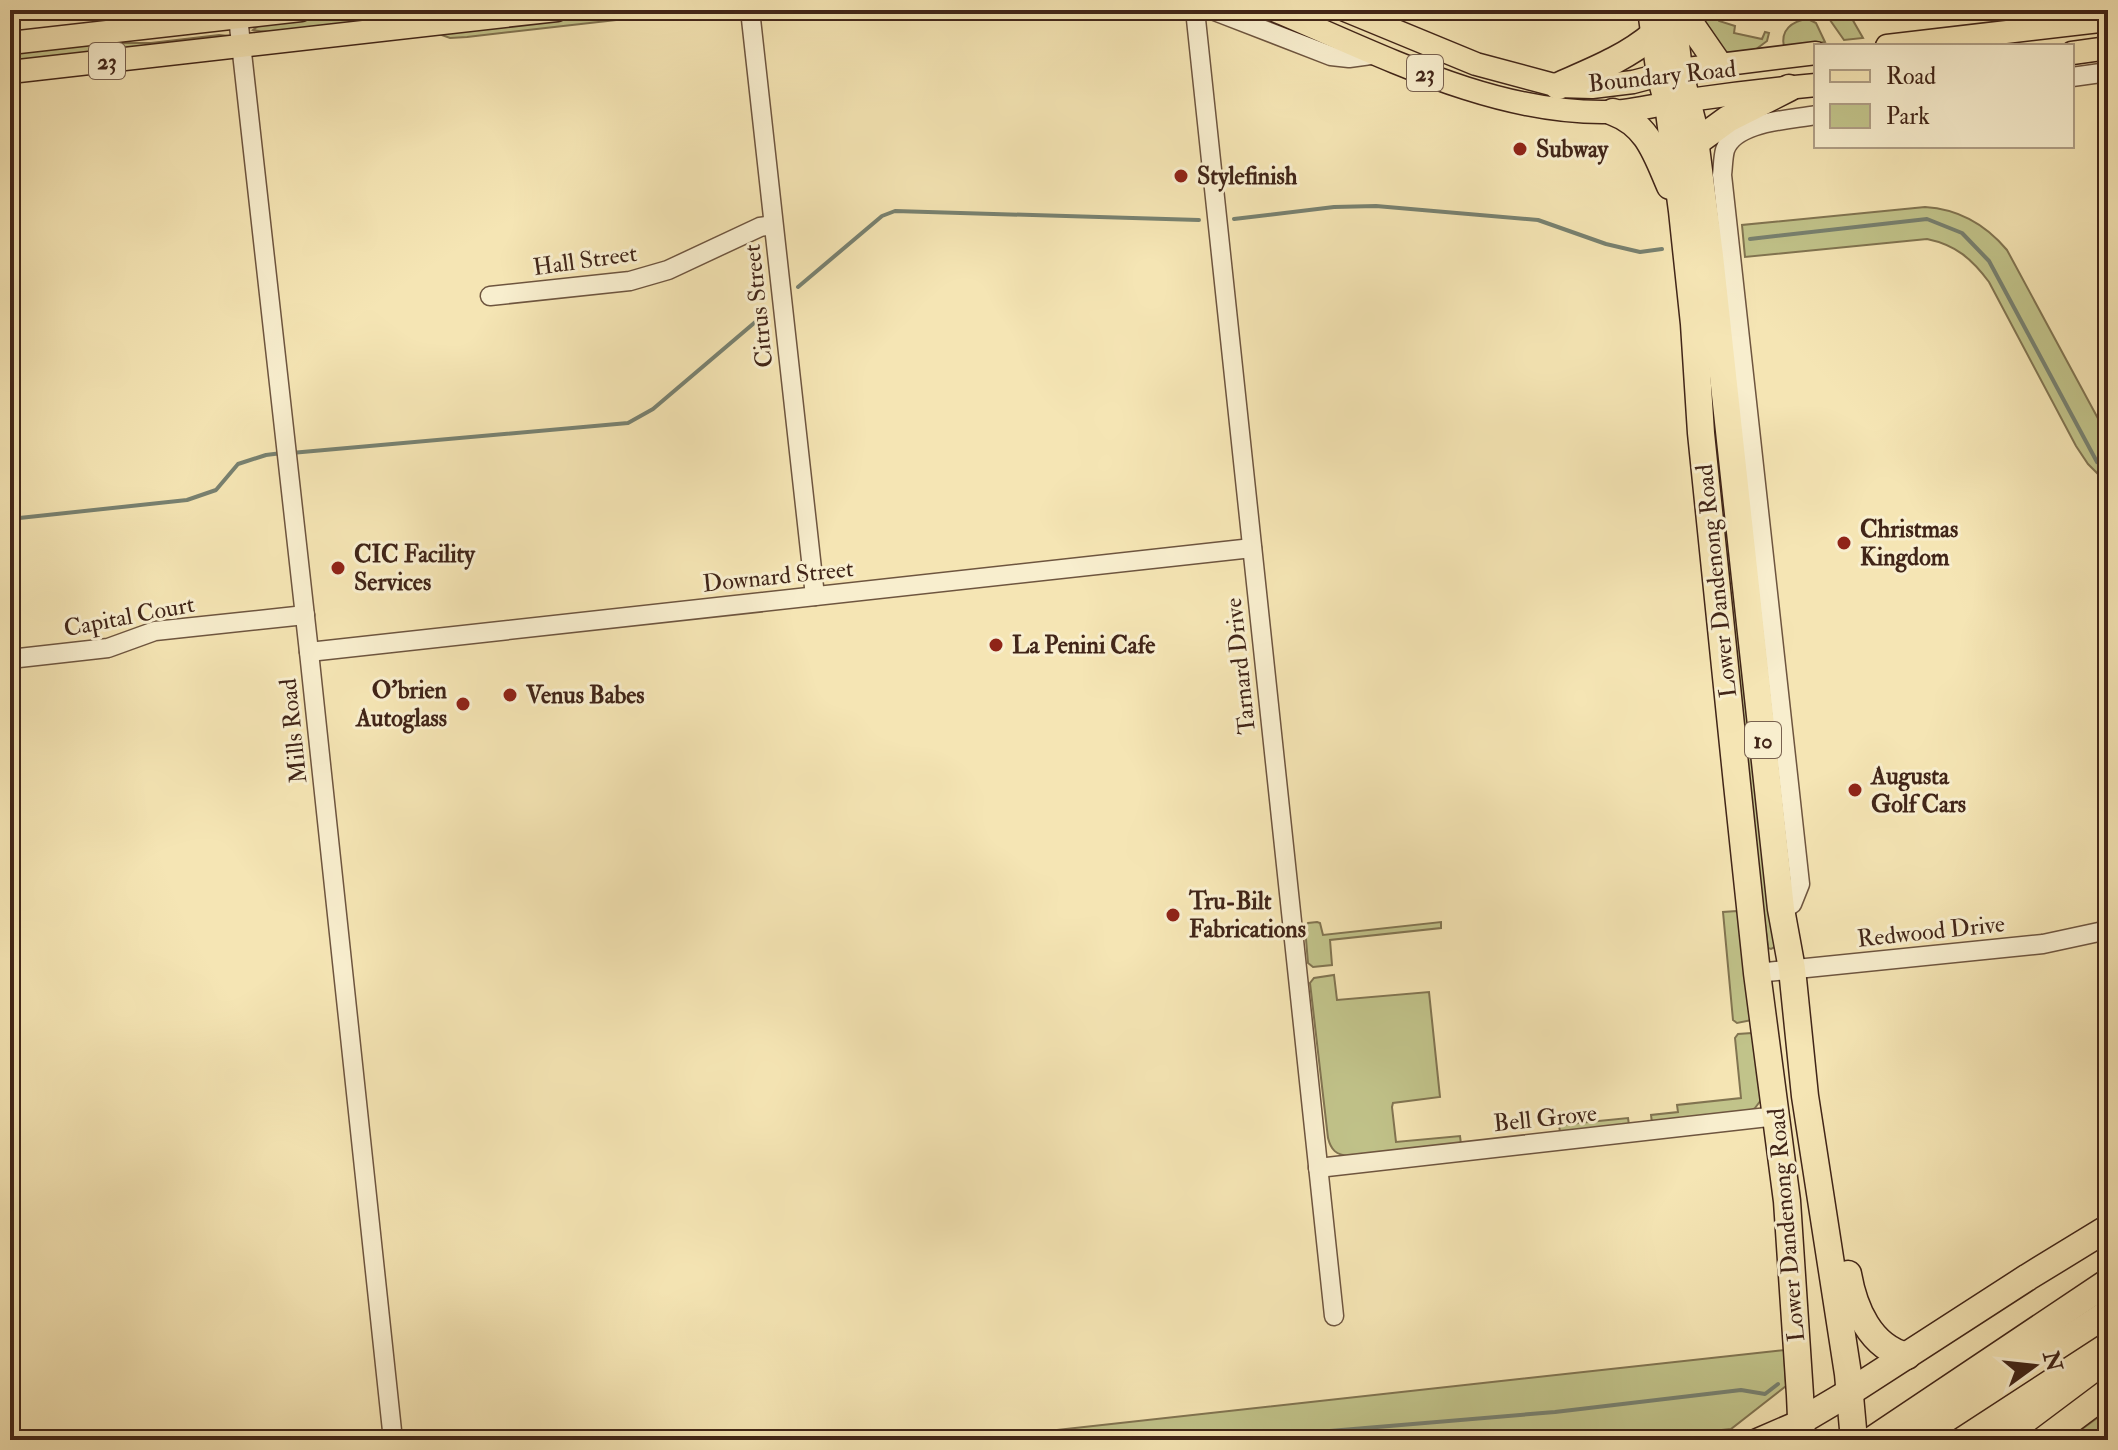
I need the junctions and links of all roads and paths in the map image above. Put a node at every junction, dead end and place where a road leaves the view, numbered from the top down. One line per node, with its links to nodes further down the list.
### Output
1 (301, 10): 10 (main road, 23)
2 (557, 10): 11 (main road, 23)
3 (750, 10): 36 (street, Citrus Street)
4 (1195, 10): 38 (street, Tarnard Drive)
5 (1212, 10): 20 (street, Boundary Road)
6 (1274, 10): 20 (main road, Boundary Road / 23)
7 (1345, 10): 27 (main road, Boundary Road / 23)
8 (1672, 10): 23 (highway, Lower Dandenong Road / 10)
9 (1681, 10): 21 (highway)
10 (238, 17): 14 (main road, 23); 16 (street, Mills Road)
11 (374, 20): 16 (main road, 23)
12 (2108, 20): 15 (main road)
13 (1652, 22): 23 (highway, Lower Dandenong Road / 10); 27 (highway)
14 (10, 43)
15 (1904, 44)
16 (242, 46): 22 (main road, 23); 40 (street, Mills Road)
17 (2108, 48): 19 (main road)
18 (1814, 53): 21 (main road, Boundary Road / 23)
19 (2074, 53)
20 (1378, 54): 30 (main road, Boundary Road / 23)
21 (1719, 65): 23 (main road, Boundary Road / 23)
22 (10, 72)
23 (1670, 72): 27 (main road, Boundary Road / 23); 29 (highway, Lower Dandenong Road / 10)
24 (2108, 72): 25 (street)
25 (2074, 77)
26 (1814, 85): 28 (main road, Boundary Road / 23)
27 (1558, 86)
28 (1789, 88): 29 (main road, Boundary Road / 23); 32 (highway)
29 (1678, 102): 30 (main road, Boundary Road / 23); 32 (highway, Lower Dandenong Road / 10); 34 (highway, Lower Dandenong Road / 10)
30 (1613, 112): 34 (highway)
31 (1814, 115): 35 (street, Lower Dandenong Road)
32 (1695, 143): 33 (highway, Lower Dandenong Road / 10)
33 (1700, 188): 35 (street); 43 (highway, Lower Dandenong Road / 10)
34 (1682, 211): 46 (highway, Lower Dandenong Road / 10)
35 (1726, 215): 43 (street, Lower Dandenong Road)
36 (773, 225): 37 (street, Hall Street); 39 (street, Citrus Street)
37 (490, 296)
38 (1252, 548): 39 (street, Downard Street); 50 (street, Tarnard Drive)
39 (815, 596): 41 (street, Downard Street)
40 (305, 615): 41 (street, Mills Road); 42 (street, Capital Court)
41 (309, 652): 60 (street, Mills Road)
42 (10, 659)
43 (1781, 909): 45 (highway, Lower Dandenong Road / 10)
44 (2108, 930): 45 (street, Redwood Drive)
45 (1792, 969): 46 (street, Redwood Drive); 48 (highway, Lower Dandenong Road / 10)
46 (1757, 973): 47 (highway, Lower Dandenong Road / 10)
47 (1777, 1116): 50 (street, Bell Grove); 59 (highway, Lower Dandenong Road / 10)
48 (1808, 1118): 49 (highway, Lower Dandenong Road / 10); 59 (highway)
49 (1814, 1152): 55 (highway); 56 (highway, Lower Dandenong Road / 10)
50 (1318, 1168): 54 (street, Tarnard Drive)
51 (2108, 1228): 55 (highway)
52 (2108, 1282): 58 (highway)
53 (2108, 1313): 58 (highway)
54 (1334, 1316)
55 (1907, 1356): 56 (highway)
56 (1850, 1392): 59 (highway); 62 (highway, Lower Dandenong Road / 10)
57 (2108, 1392): 65 (highway)
58 (1937, 1409): 63 (highway); 64 (highway)
59 (1806, 1429): 61 (main road)
60 (393, 1440)
61 (1757, 1440)
62 (1854, 1440)
63 (1872, 1440)
64 (1913, 1440)
65 (2044, 1440)

